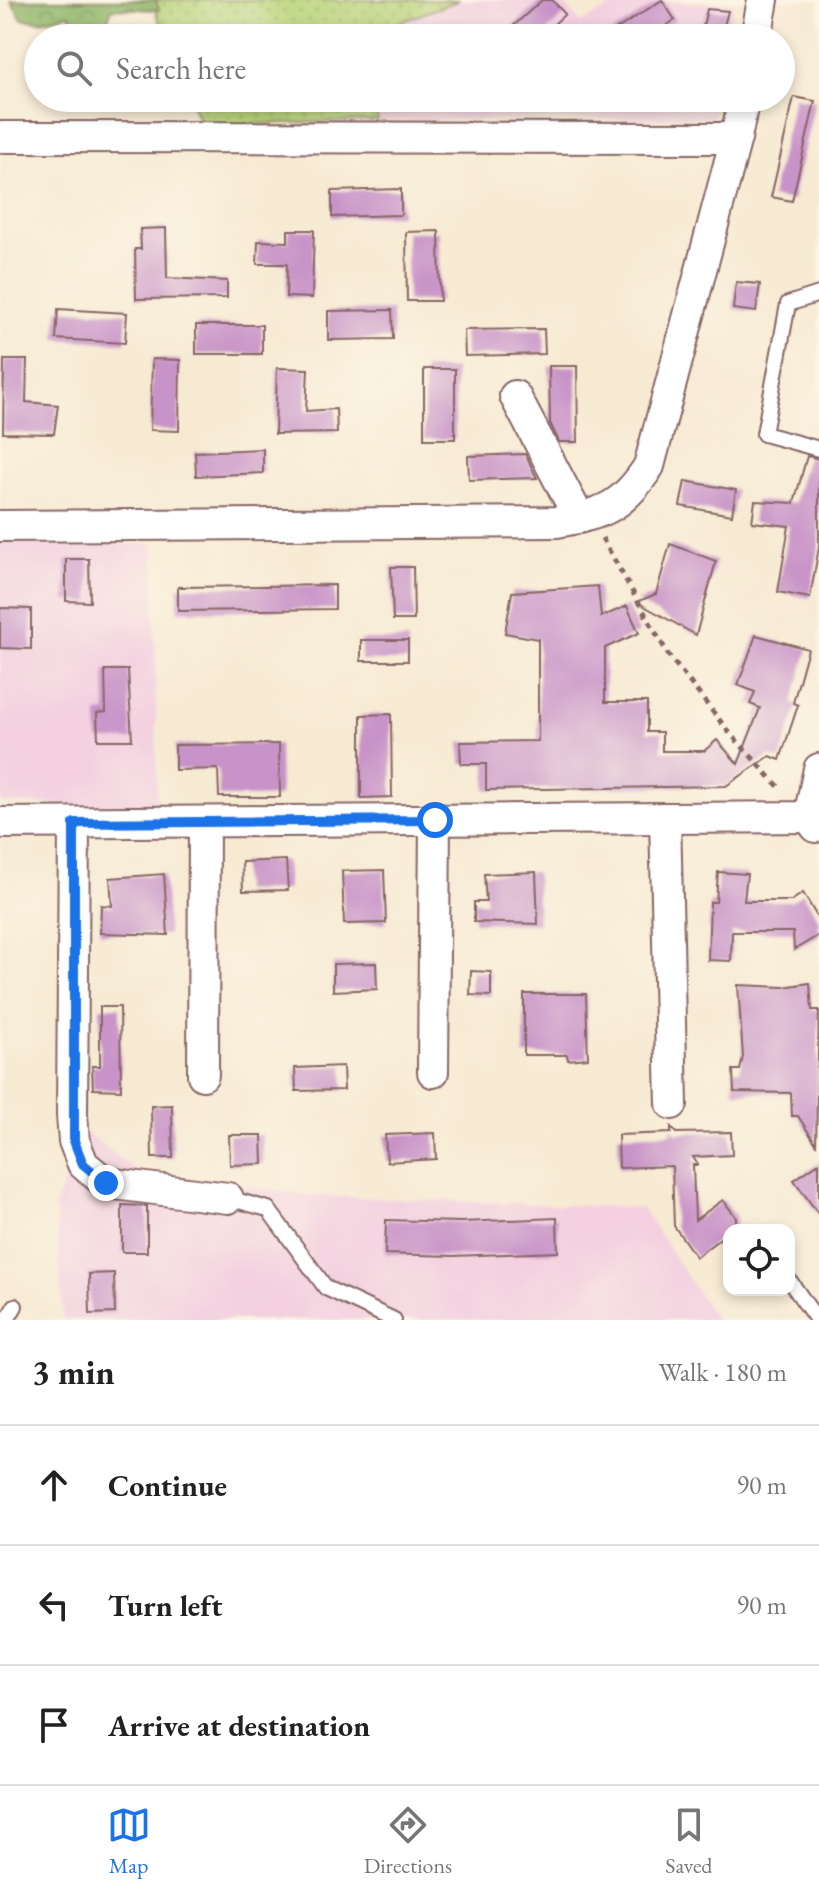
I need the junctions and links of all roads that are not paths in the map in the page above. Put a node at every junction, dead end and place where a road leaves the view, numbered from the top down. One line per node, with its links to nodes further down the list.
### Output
1 (763, 0): 2 (street)
2 (759, 24)
3 (741, 112): 5 (street)
4 (0, 137): 5 (street)
5 (736, 138): 9 (street)
6 (819, 294): 8 (lane)
7 (515, 396): 9 (street)
8 (819, 449)
9 (584, 517): 10 (street)
10 (0, 526)
11 (819, 769): 14 (street)
12 (665, 818): 13 (street); 14 (street); 20 (street)
13 (435, 820): 15 (street); 18 (street)
14 (816, 821)
15 (204, 822): 17 (street); 19 (street)
16 (0, 823): 17 (street)
17 (74, 823): 21 (street)
18 (433, 1072)
19 (203, 1075)
20 (672, 1104)
21 (228, 1198): 25 (lane)
22 (795, 1289): 26 (lane)
23 (15, 1306): 24 (lane)
24 (7, 1320)
25 (394, 1320)
26 (817, 1320)

